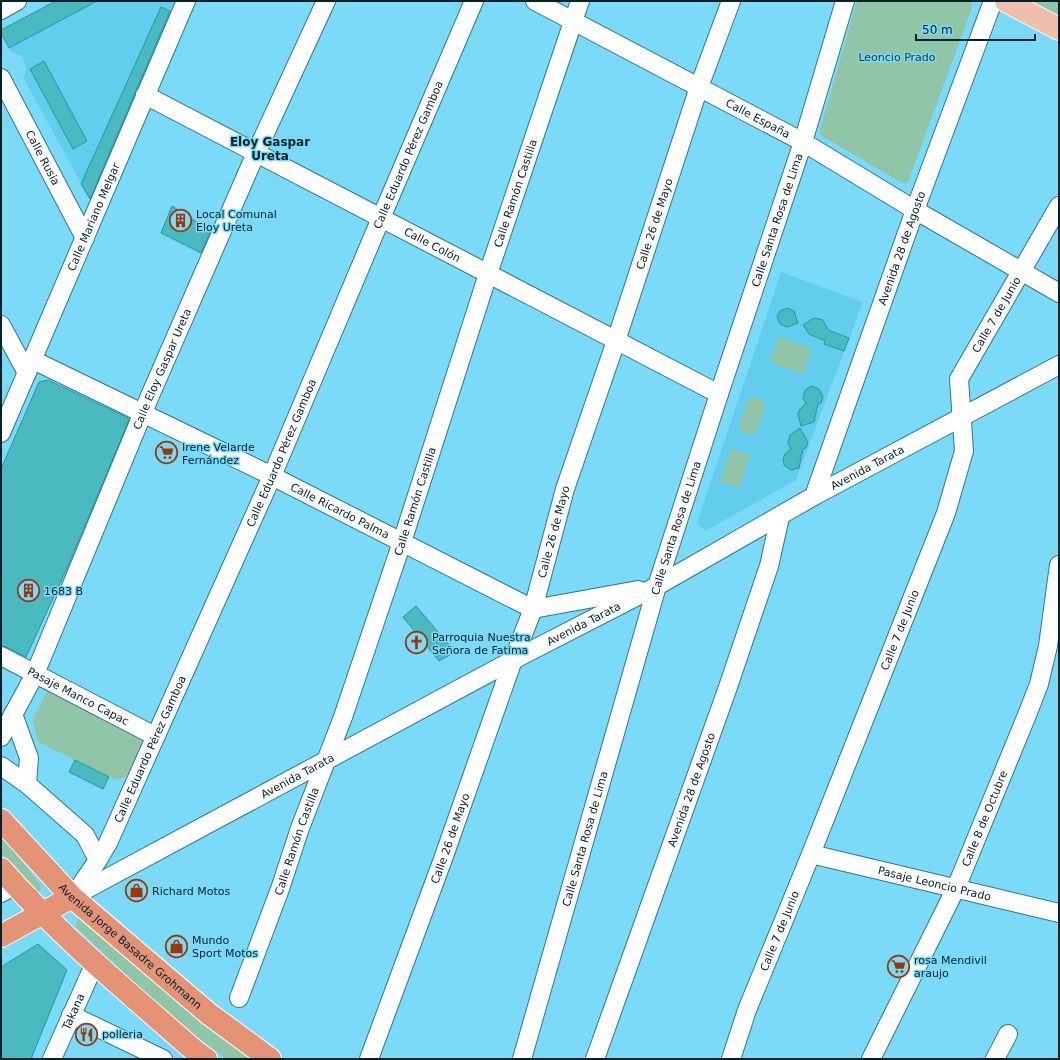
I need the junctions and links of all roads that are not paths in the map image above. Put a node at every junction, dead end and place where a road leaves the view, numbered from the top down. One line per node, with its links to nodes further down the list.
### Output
1 (17, 1): 11 (street)
2 (186, 1): 16 (street, Calle Mariano Melgar)
3 (326, 1): 18 (street, Calle Eloy Gaspar Ureta)
4 (474, 1): 21 (street, Calle Eduardo Pérez Gamboa)
5 (534, 1): 12 (street, Calle España)
6 (580, 1): 12 (street, Calle Ramón Castilla)
7 (731, 1): 15 (street, Calle 26 de Mayo)
8 (845, 1): 17 (street, Calle Santa Rosa de Lima)
9 (993, 1): 20 (street, Avenida 28 de Agosto)
10 (1006, 1): 13 (main road)
11 (1, 10)
12 (573, 22): 15 (street, Calle España); 24 (street, Calle Ramón Castilla)
13 (1059, 29)
14 (1, 78): 22 (street, Calle Rusia)
15 (699, 87): 17 (street, Calle España); 27 (street, Calle 26 de Mayo)
16 (145, 95): 18 (street, Calle Colón); 22 (street, Calle Mariano Melgar)
17 (803, 142): 20 (street, Calle España); 30 (street, Calle Santa Rosa de Lima)
18 (256, 152): 21 (street, Calle Colón); 31 (street, Calle Eloy Gaspar Ureta)
19 (1059, 206): 23 (street, Calle 7 de Junio)
20 (915, 210): 23 (street, Calle España); 35 (street, Avenida 28 de Agosto)
21 (380, 218): 24 (street, Calle Colón); 34 (street, Calle Eduardo Pérez Gamboa)
22 (85, 238): 29 (street, Calle Mariano Melgar)
23 (1022, 271): 25 (street, Calle España); 32 (street, Calle 7 de Junio)
24 (488, 274): 27 (street, Calle Colón); 37 (street, Calle Ramón Castilla)
25 (1059, 293)
26 (1, 325): 29 (street)
27 (616, 341): 30 (street, Calle Colón); 40 (street, Calle 26 de Mayo)
28 (1059, 365): 32 (street, Avenida Tarata)
29 (30, 366): 31 (street, Calle Ricardo Palma); 33 (street, Calle Mariano Melgar)
30 (719, 394): 39 (street, Calle Santa Rosa de Lima)
31 (143, 414): 34 (street, Calle Ricardo Palma); 43 (street, Calle Eloy Gaspar Ureta)
32 (962, 418): 35 (street, Avenida Tarata); 51 (street, Calle 7 de Junio)
33 (1, 433)
34 (272, 476): 37 (street, Calle Ricardo Palma); 45 (street, Calle Eduardo Pérez Gamboa)
35 (814, 496): 36 (street, Avenida Tarata)
36 (780, 517): 39 (street, Avenida Tarata); 69 (street, Avenida 28 de Agosto)
37 (402, 542): 40 (street, Calle Ricardo Palma); 47 (street, Calle Ramón Castilla)
38 (1059, 565): 54 (street, Calle 8 de Octubre)
39 (657, 586): 40 (street); 42 (street, Avenida Tarata); 68 (street, Calle Santa Rosa de Lima)
40 (534, 609): 42 (street, Calle 26 de Mayo)
41 (1, 656): 43 (street, Pasaje Manco Capac)
42 (512, 660): 47 (street, Avenida Tarata); 67 (street, Calle 26 de Mayo)
43 (36, 674): 44 (street, Calle Eloy Gaspar Ureta); 45 (street, Pasaje Manco Capac)
44 (13, 714): 46 (street, Calle Eloy Gaspar Ureta); 49 (street)
45 (155, 736): 52 (street, Calle Eduardo Pérez Gamboa)
46 (1, 737)
47 (328, 759): 55 (street, Avenida Tarata); 60 (street, Calle Ramón Castilla)
48 (1, 766): 49 (street)
49 (27, 784): 52 (street)
50 (1, 820): 55 (highway, Avenida Jorge Basadre Grohmann)
51 (811, 854): 54 (street, Pasaje Leoncio Prado); 70 (street, Calle 7 de Junio)
52 (98, 860): 55 (street, Calle Eduardo Pérez Gamboa)
53 (6, 883): 56 (highway)
54 (956, 888): 57 (street, Pasaje Leoncio Prado); 71 (street, Calle 8 de Octubre)
55 (72, 897): 56 (highway, Avenida Tarata); 66 (highway, Avenida Jorge Basadre Grohmann)
56 (42, 913): 58 (highway, Avenida Tarata); 59 (highway)
57 (1059, 913)
58 (1, 936)
59 (95, 963): 61 (street, Takana); 63 (highway)
60 (240, 998)
61 (72, 1015): 64 (street, Takana); 65 (street)
62 (1008, 1034): 72 (street)
63 (198, 1057)
64 (52, 1059)
65 (163, 1059)
66 (270, 1059)
67 (369, 1059)
68 (522, 1059)
69 (595, 1059)
70 (731, 1059)
71 (871, 1059)
72 (995, 1059)

